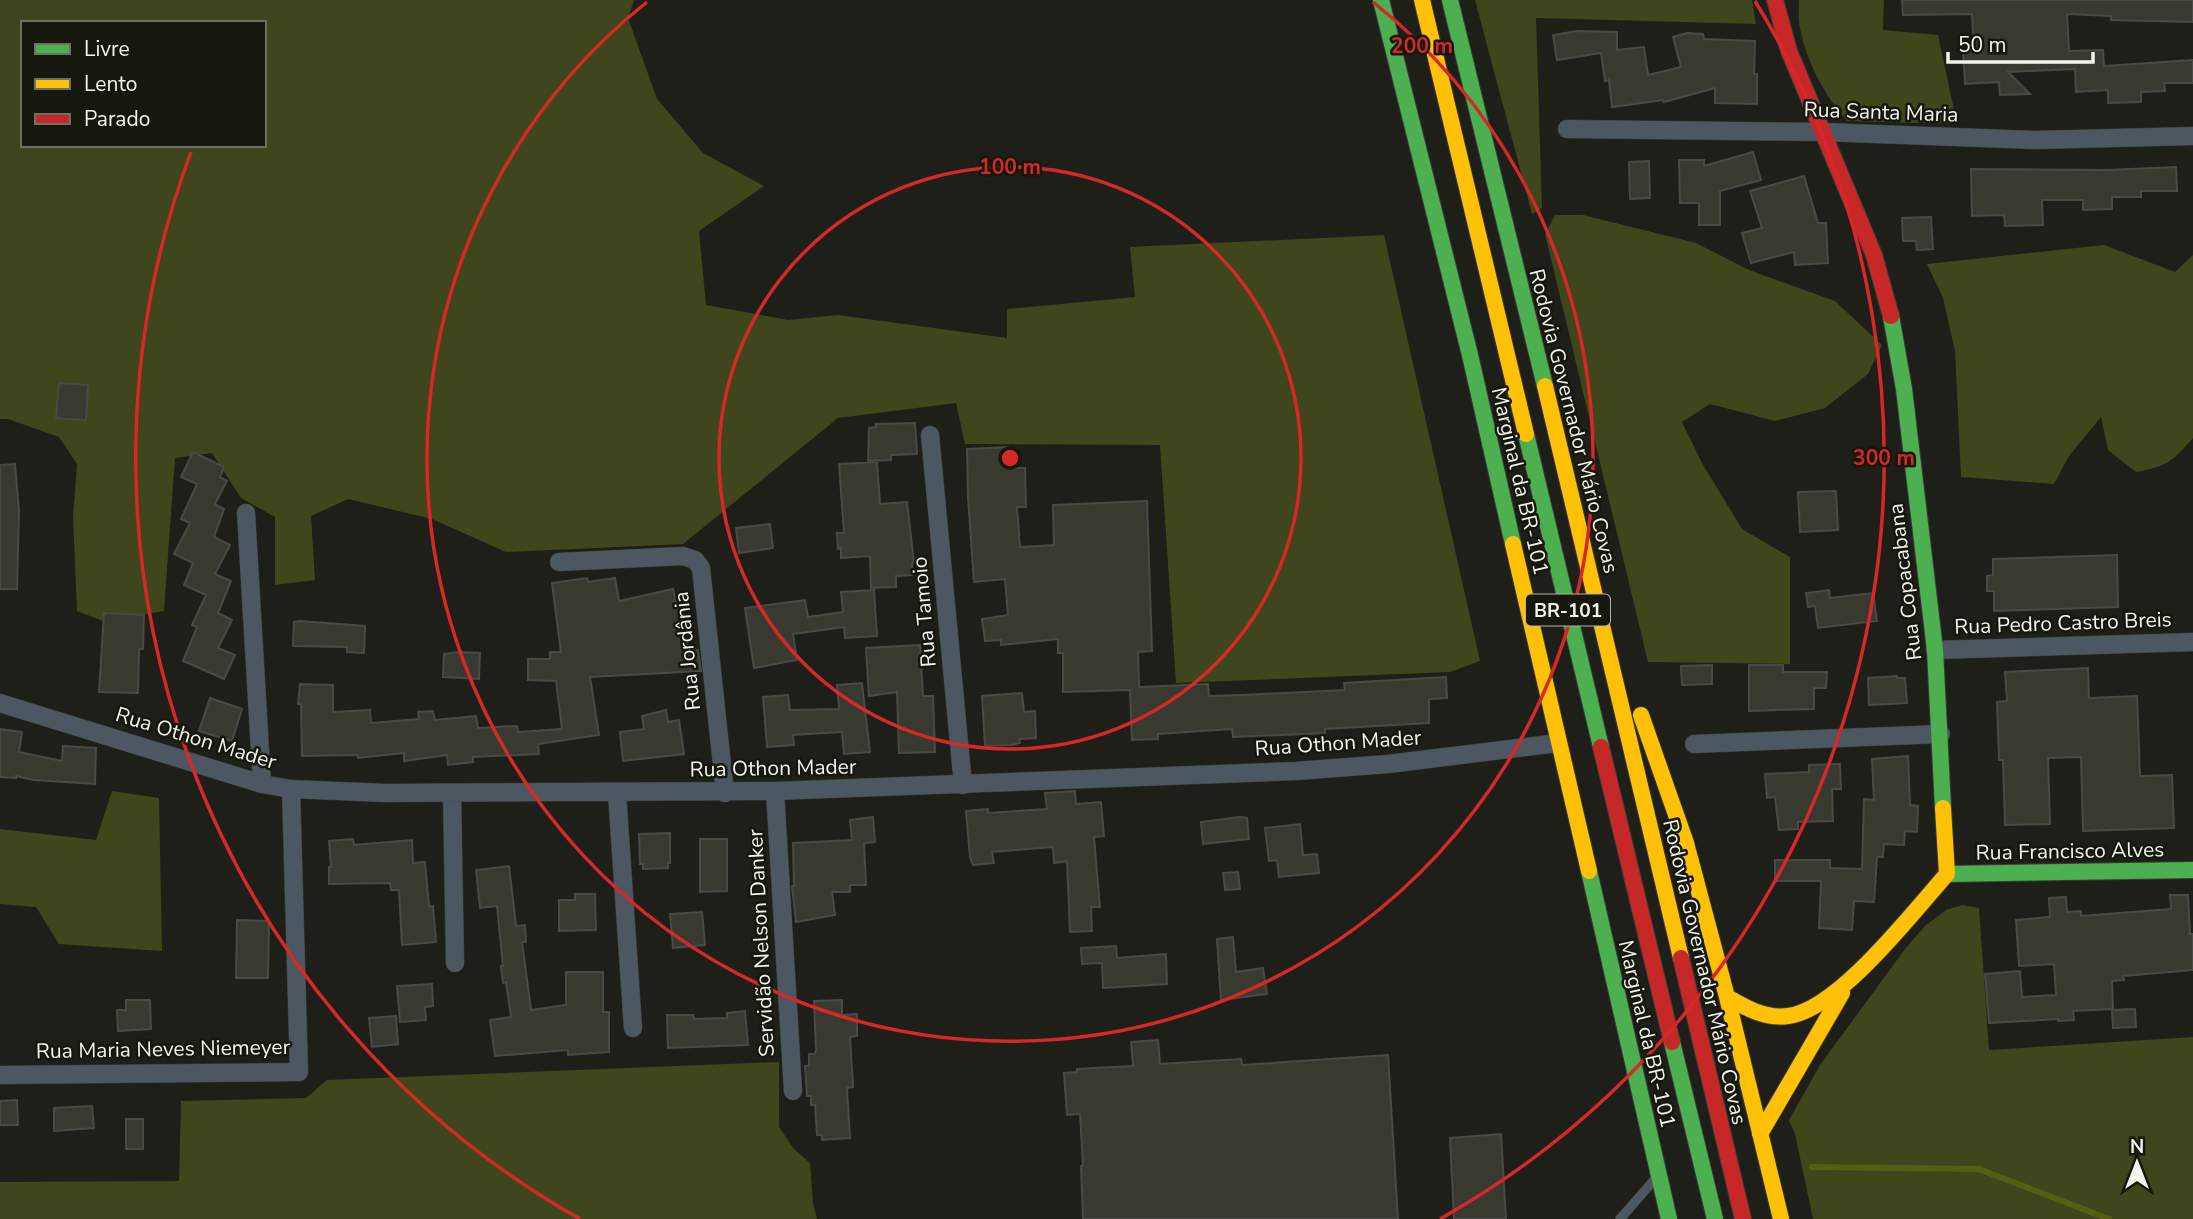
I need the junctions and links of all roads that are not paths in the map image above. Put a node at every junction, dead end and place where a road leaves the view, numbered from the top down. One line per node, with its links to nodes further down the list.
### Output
1 (1381, 0): 16 (main road, Marginal da BR-101)
2 (1422, 0): 37 (main road, BR-101)
3 (1451, 0): 11 (main road, Rodovia Governador Mário Covas / BR-101)
4 (1776, 0): 6 (main road, Rua Copacabana)
5 (1567, 129): 6 (street, Rua Santa Maria)
6 (1824, 132): 7 (street, Rua Santa Maria); 13 (main road, Rua Copacabana)
7 (2193, 135)
8 (930, 435): 19 (street, Rua Tamoio)
9 (246, 513): 18 (street)
10 (559, 562): 24 (street, Rua Jordânia)
11 (1594, 593): 29 (main road); 38 (main road, Rodovia Governador Mário Covas / BR-101)
12 (2193, 642): 13 (street, Rua Pedro Castro Breis)
13 (1935, 650): 15 (main road, Rua Copacabana)
14 (0, 703): 18 (street, Rua Othon Mader)
15 (1941, 734): 17 (street); 26 (main road, Rua Copacabana)
16 (1558, 743): 19 (street, Rua Othon Mader); 34 (main road, Marginal da BR-101)
17 (1693, 744)
18 (262, 784): 20 (street, Rua Othon Mader)
19 (963, 785): 21 (street, Rua Othon Mader)
20 (291, 789): 22 (street, Rua Othon Mader); 31 (street, Rua Maria Neves Niemeyer)
21 (775, 791): 24 (street, Rua Othon Mader); 32 (street, Servidão Nelson Danker)
22 (452, 793): 23 (street, Rua Othon Mader); 27 (street)
23 (617, 793): 24 (street, Rua Othon Mader); 30 (street)
24 (725, 793)
25 (2193, 870): 26 (main road, Rua Francisco Alves)
26 (1947, 874): 28 (main road)
27 (455, 963)
28 (1852, 977): 29 (main road); 33 (main road)
29 (1727, 997): 33 (main road)
30 (633, 1028)
31 (0, 1075)
32 (793, 1091)
33 (1760, 1134): 39 (main road)
34 (1659, 1175): 35 (lane); 36 (main road, Marginal da BR-101)
35 (1620, 1219)
36 (1669, 1219)
37 (1714, 1219)
38 (1743, 1219)
39 (1781, 1219)

